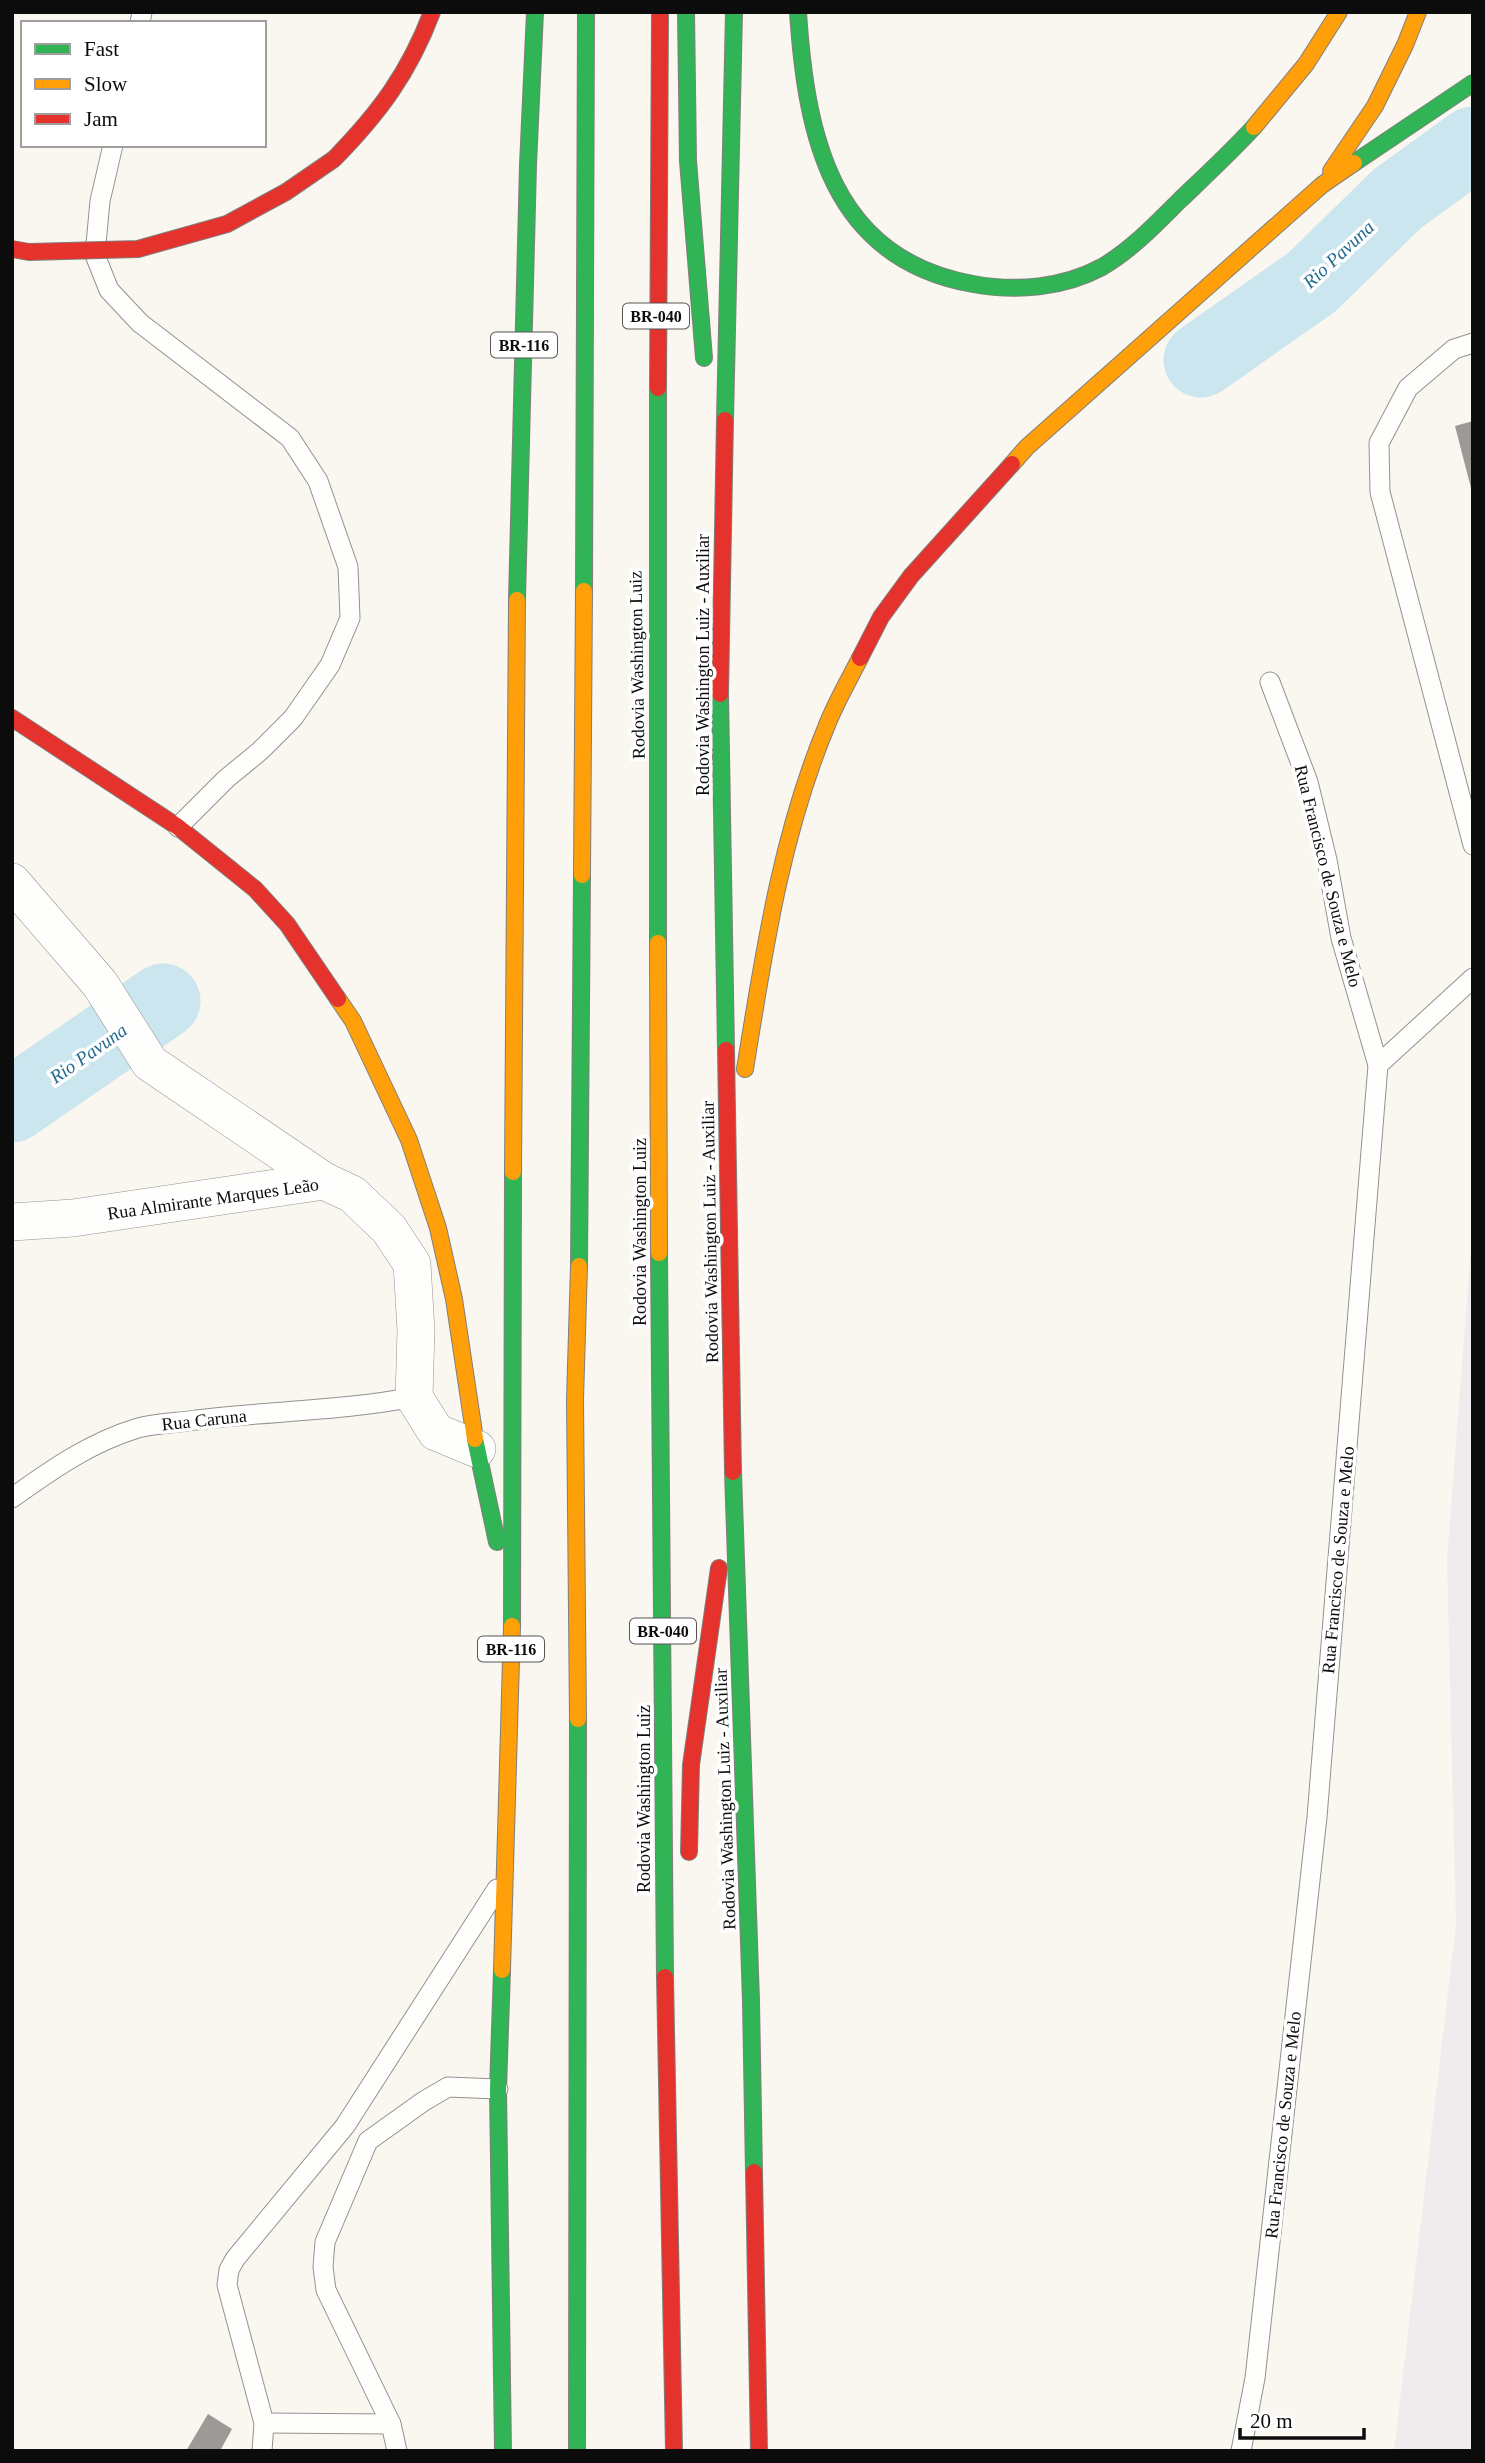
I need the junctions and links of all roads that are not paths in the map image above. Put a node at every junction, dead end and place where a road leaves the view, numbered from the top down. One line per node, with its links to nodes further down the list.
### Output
1 (432, 12): 13 (highway, bridge)
2 (535, 12): 32 (highway, BR-116)
3 (586, 12): 43 (highway)
4 (660, 12): 37 (highway, Rodovia Washington Luiz / BR-040)
5 (686, 12): 15 (highway)
6 (734, 12): 17 (highway, Rodovia Washington Luiz - Auxiliar)
7 (798, 12): 8 (highway)
8 (1339, 12)
9 (1418, 12): 12 (highway)
10 (1473, 83): 12 (highway)
11 (113, 147): 20 (lane)
12 (1322, 185): 26 (highway)
13 (12, 249)
14 (1473, 343): 21 (lane)
15 (704, 368)
16 (707, 486): 17 (highway)
17 (721, 601): 26 (highway, Rodovia Washington Luiz - Auxiliar)
18 (1270, 682): 24 (lane, Rua Francisco de Souza e Melo)
19 (12, 718): 20 (highway)
20 (178, 827): 29 (highway)
21 (1473, 845)
22 (12, 882): 25 (street)
23 (1473, 978): 24 (lane)
24 (1378, 1065): 46 (lane, Rua Francisco de Souza e Melo)
25 (324, 1181): 27 (street, Rua Almirante Marques Leão); 28 (street, Rua Almirante Marques Leão)
26 (729, 1185): 30 (highway, Rodovia Washington Luiz - Auxiliar)
27 (12, 1222)
28 (414, 1397): 29 (street); 31 (lane, Rua Caruna)
29 (477, 1449): 32 (highway)
30 (733, 1463): 33 (highway); 45 (highway, Rodovia Washington Luiz - Auxiliar)
31 (12, 1498)
32 (512, 1614): 34 (highway, BR-116)
33 (689, 1861)
34 (505, 1877): 35 (highway, BR-116); 38 (lane)
35 (498, 2089): 39 (lane); 42 (highway, BR-116)
36 (684, 2124): 37 (highway)
37 (668, 2252): 44 (highway, Rodovia Washington Luiz / BR-040)
38 (264, 2423): 39 (lane); 40 (lane)
39 (391, 2424): 41 (lane)
40 (262, 2451)
41 (397, 2451)
42 (503, 2451)
43 (577, 2451)
44 (674, 2451)
45 (759, 2451)
46 (1241, 2451)

